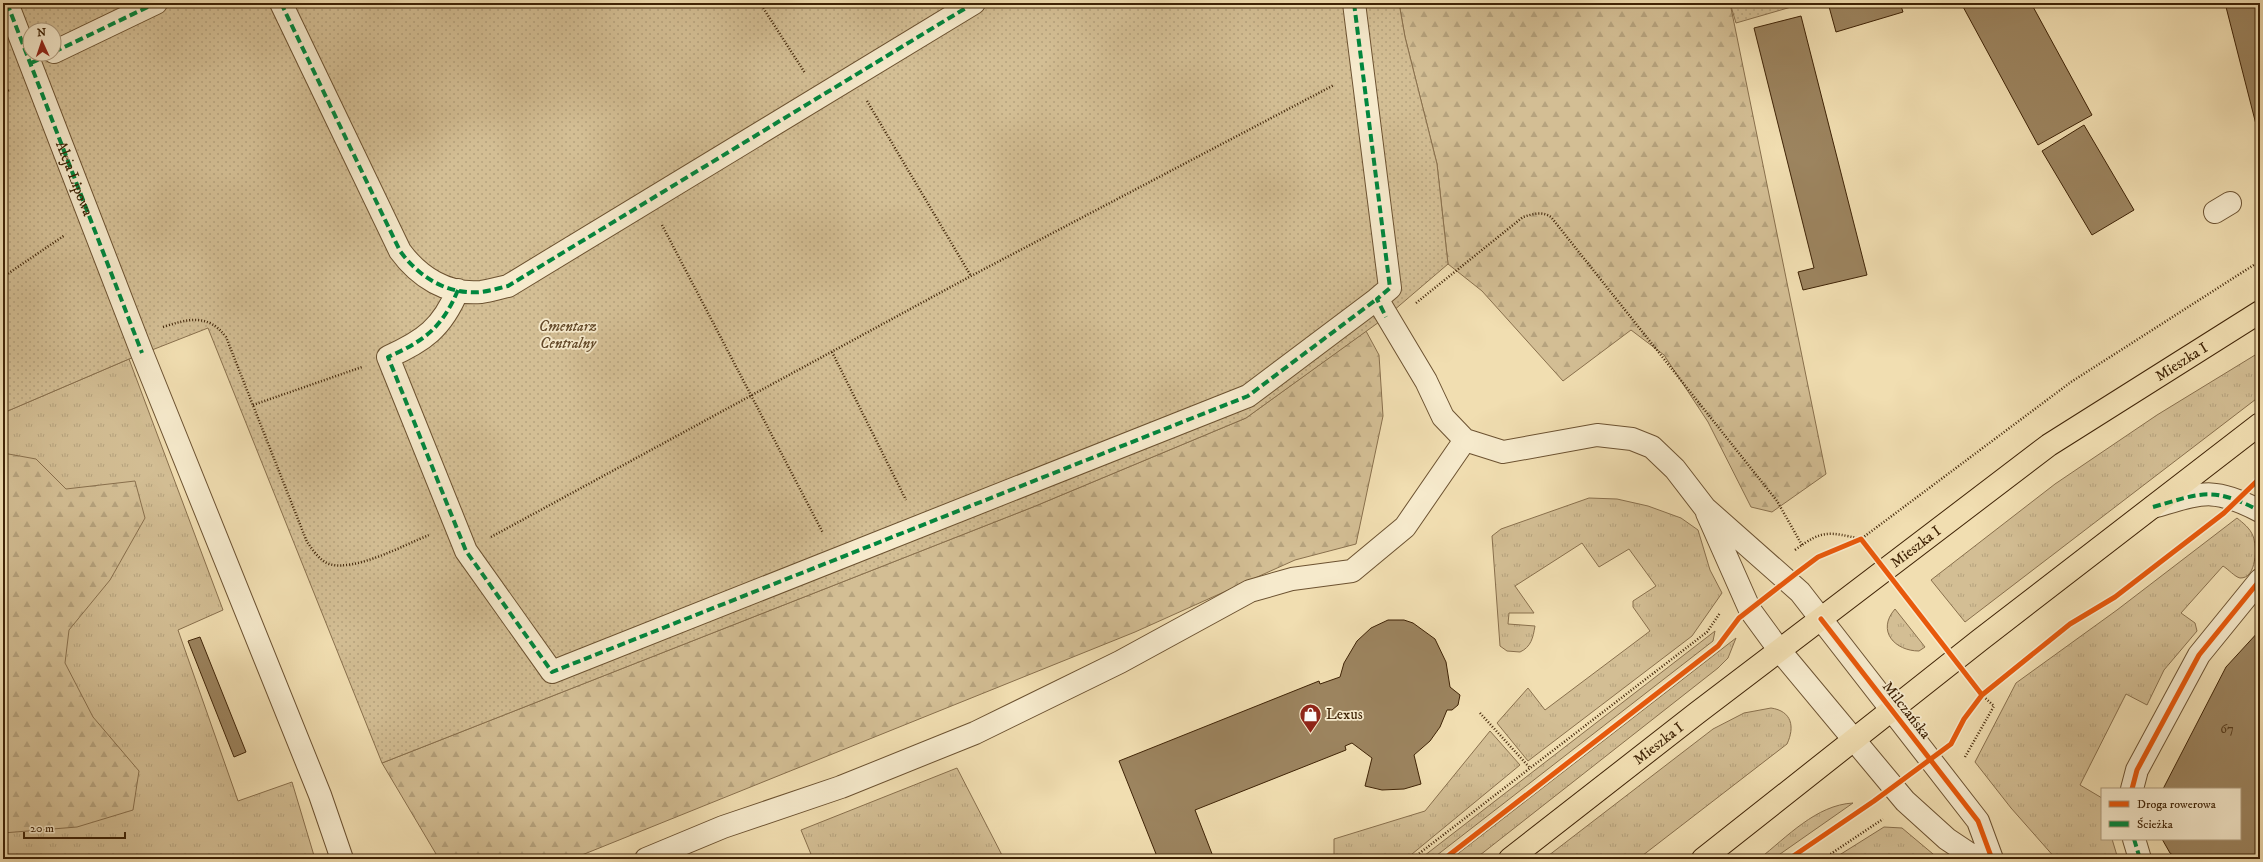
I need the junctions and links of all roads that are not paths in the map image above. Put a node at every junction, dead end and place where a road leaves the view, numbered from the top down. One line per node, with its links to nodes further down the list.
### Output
1 (7, 3): 6 (street, Aleja Lipowa)
2 (156, 3): 7 (street)
3 (281, 3): 9 (street)
4 (974, 3): 9 (street)
5 (1354, 3): 11 (street)
6 (22, 28)
7 (62, 48)
8 (42, 62): 24 (street, Aleja Lipowa)
9 (458, 290): 11 (street)
10 (2260, 312): 18 (main road, Mieszka I)
11 (1385, 313): 13 (street)
12 (2260, 424): 14 (main road)
13 (1465, 440): 15 (street); 25 (street)
14 (2153, 507): 16 (street); 20 (main road)
15 (1705, 508): 18 (street, Milczańska); 19 (street)
16 (2260, 511)
17 (2260, 580): 22 (street)
18 (1822, 619): 19 (main road, Mieszka I); 20 (street, Milczańska)
19 (1780, 651): 21 (street); 26 (main road, Mieszka I)
20 (1892, 710): 21 (main road); 29 (street, Milczańska)
21 (1853, 739): 27 (main road); 28 (street)
22 (2132, 788)
23 (2134, 840): 30 (street)
24 (342, 859)
25 (646, 859)
26 (1510, 859)
27 (1703, 859)
28 (1977, 859)
29 (1992, 859)
30 (2140, 859)

